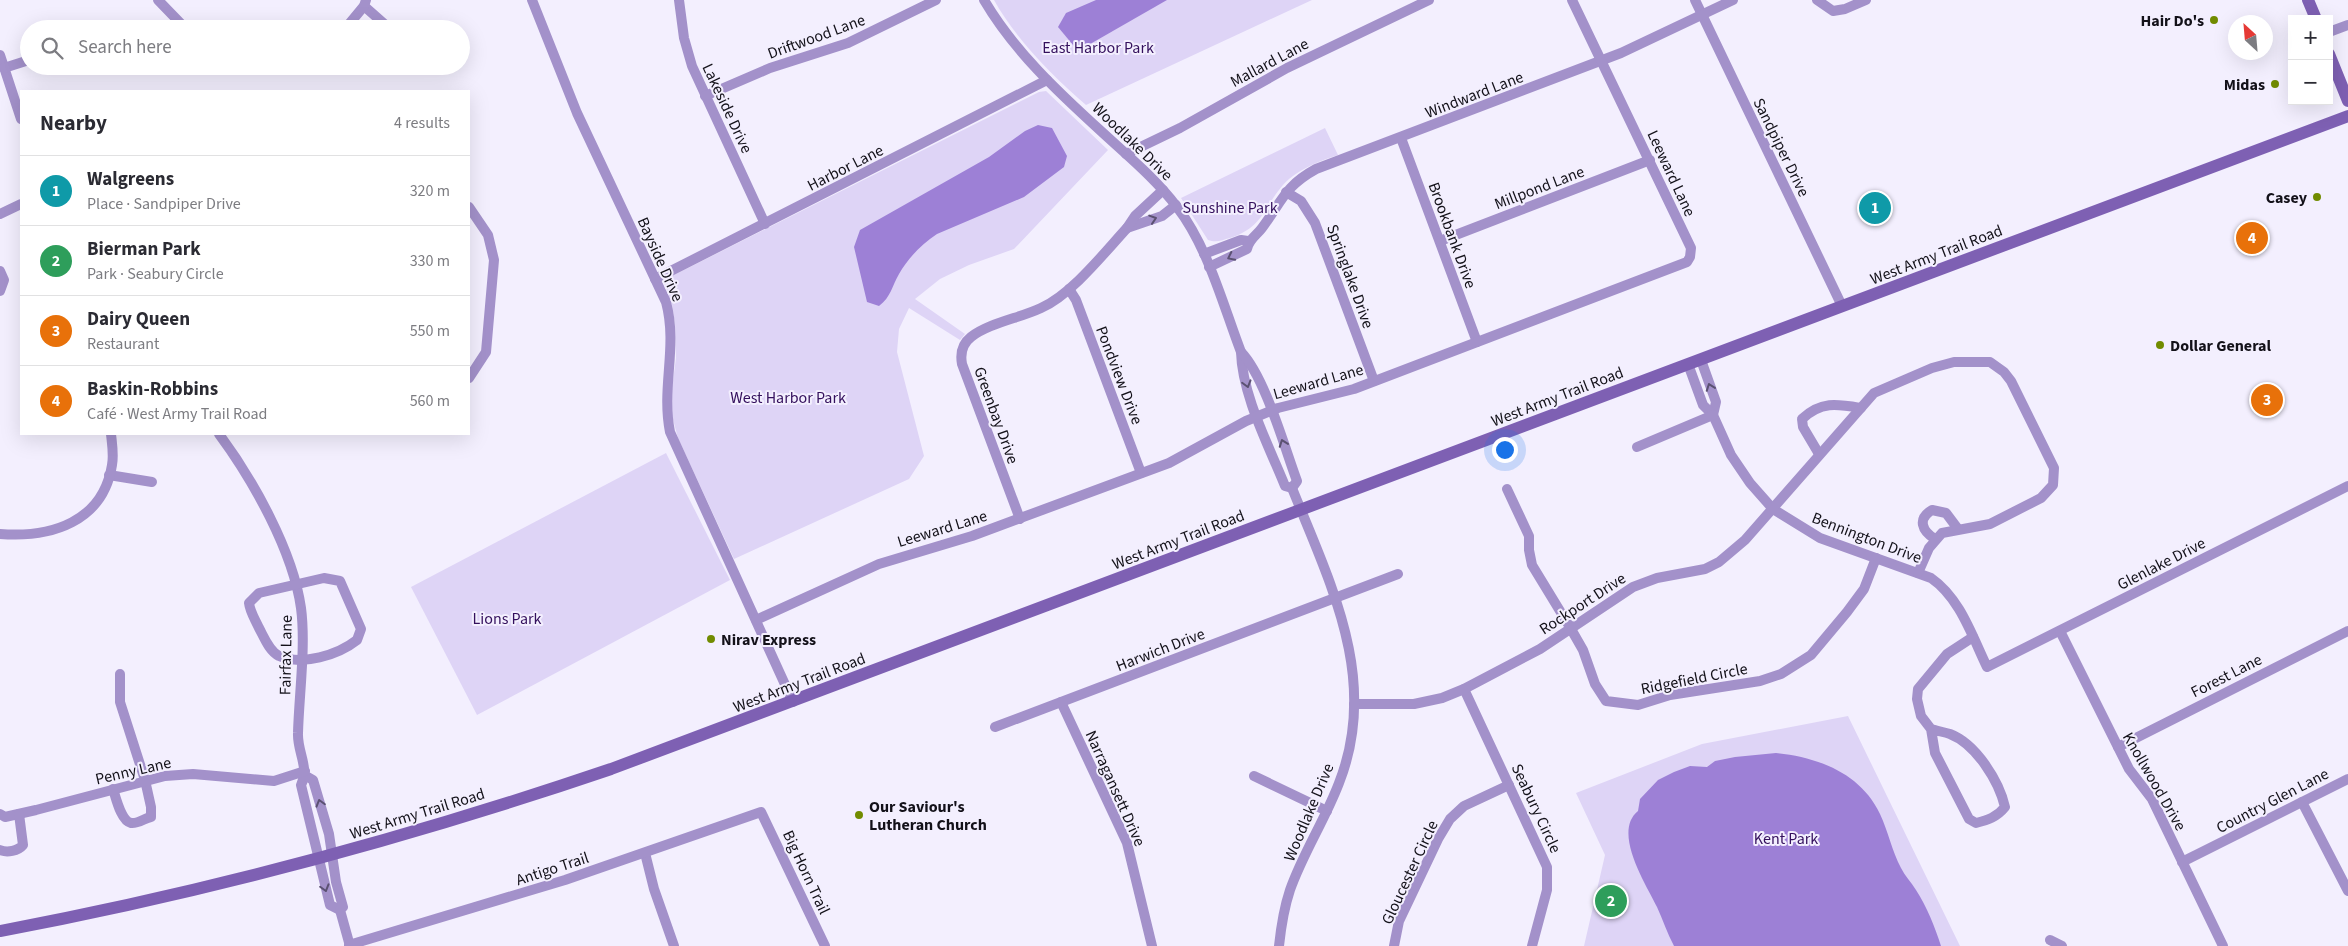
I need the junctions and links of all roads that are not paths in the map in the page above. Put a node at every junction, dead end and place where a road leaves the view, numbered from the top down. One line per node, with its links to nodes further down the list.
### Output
1 (158, 0): 16 (street)
2 (532, 0): 48 (street, Bayside Drive)
3 (679, 0): 28 (street, Lakeside Drive)
4 (936, 0): 28 (street, Driftwood Lane)
5 (984, 0): 26 (street, Woodlake Drive)
6 (1429, 0): 33 (street, Mallard Lane)
7 (1572, 0): 23 (street)
8 (1695, 0): 14 (street, Sandpiper Drive)
9 (1733, 0): 14 (street, Windward Lane)
10 (1817, 0): 11 (street)
11 (1866, 0)
12 (2308, 0): 15 (main road)
13 (365, 3): 17 (street); 18 (street)
14 (1702, 15): 23 (street, Windward Lane); 51 (street, Sandpiper Drive)
15 (2314, 15)
16 (177, 20)
17 (352, 20)
18 (381, 20)
19 (2348, 25): 20 (street)
20 (2333, 31)
21 (0, 55): 25 (street)
22 (2331, 60): 29 (main road)
23 (1601, 61): 32 (street, Windward Lane); 34 (street, Leeward Lane)
24 (20, 63): 25 (street)
25 (4, 68): 27 (street)
26 (1047, 80): 33 (street, Woodlake Drive); 41 (street, Harbor Lane)
27 (4, 81): 31 (street)
28 (705, 96): 41 (street, Lakeside Drive)
29 (2348, 102)
30 (2348, 116): 51 (main road, West Army Trail Road)
31 (20, 117)
32 (1401, 138): 36 (street, Windward Lane); 44 (street, Brookbank Drive)
33 (1126, 154): 35 (street, Woodlake Drive)
34 (1650, 160): 44 (street, Millpond Lane); 52 (street, Leeward Lane)
35 (1163, 190): 38 (street, Woodlake Drive); 42 (street, Greenbay Drive)
36 (1286, 192): 43 (street, Windward Lane); 57 (street, Springlake Drive)
37 (20, 204): 40 (street)
38 (1176, 205): 42 (street, Greenbay Drive, one-way to 38); 45 (street, Woodlake Drive)
39 (470, 208): 56 (street)
40 (0, 214)
41 (765, 224): 48 (street, Harbor Lane)
42 (1128, 228): 49 (street, Greenbay Drive)
43 (1248, 241): 45 (street); 46 (street, Windward Lane, one-way to 46)
44 (1440, 241): 52 (street, Brookbank Drive)
45 (1204, 254): 46 (street, Woodlake Drive)
46 (1209, 267): 53 (street, Woodlake Drive)
47 (0, 271): 50 (street)
48 (655, 279): 83 (street, Bayside Drive)
49 (1069, 289): 66 (street, Pondview Drive); 74 (street, Greenbay Drive)
50 (0, 290)
51 (1842, 306): 54 (main road, West Army Trail Road)
52 (1477, 342): 57 (street, Leeward Lane)
53 (1241, 352): 59 (street, Woodlake Drive); 61 (street, Woodlake Drive, one-way to 61)
54 (1700, 360): 55 (main road, West Army Trail Road); 60 (street, Bennington Drive, one-way to 54)
55 (1688, 364): 60 (street, Bennington Drive); 73 (main road, West Army Trail Road)
56 (470, 376)
57 (1374, 381): 59 (street, Leeward Lane)
58 (1861, 408): 65 (street, Rockport Drive); 65 (street); 75 (street, Rockport Drive)
59 (1271, 411): 61 (street, Leeward Lane); 70 (street, Woodlake Drive, one-way to 59)
60 (1712, 414): 64 (street); 72 (street, Bennington Drive)
61 (1257, 416): 66 (street, Leeward Lane); 70 (street, Woodlake Drive)
62 (111, 435): 67 (street)
63 (220, 435): 81 (street, Fairfax Lane)
64 (1637, 447)
65 (1819, 454): 72 (street, Rockport Drive)
66 (1141, 473): 74 (street, Leeward Lane)
67 (109, 475): 68 (street); 76 (street)
68 (152, 482)
69 (2348, 486): 85 (street, Glenlake Drive)
70 (1292, 488): 73 (street, Woodlake Drive)
71 (1507, 489): 84 (street, Ridgefield Circle)
72 (1773, 509): 78 (street, Bennington Drive); 84 (street, Rockport Drive)
73 (1301, 510): 82 (street, Woodlake Drive); 92 (main road, West Army Trail Road)
74 (1020, 519): 83 (street, Leeward Lane)
75 (1958, 529): 77 (street, Rockport Drive); 77 (street)
76 (0, 534)
77 (1935, 539): 79 (street)
78 (1876, 558): 79 (street, Bennington Drive); 84 (street, Ridgefield Circle)
79 (1918, 573): 87 (street, Bennington Drive)
80 (1398, 574): 82 (street, Harwich Drive)
81 (296, 586): 88 (street, Fairfax Lane); 88 (street); 88 (street)
82 (1336, 598): 93 (street, Harwich Drive); 94 (street, Woodlake Drive)
83 (756, 620): 92 (street, Bayside Drive)
84 (1571, 629): 91 (street, Rockport Drive)
85 (2060, 631): 89 (street, Glenlake Drive); 97 (street, Knollwood Drive)
86 (2348, 631): 97 (street, Forest Lane)
87 (1972, 637): 89 (street, Bennington Drive); 96 (street)
88 (301, 659): 98 (street, Fairfax Lane)
89 (1987, 667)
90 (120, 674): 101 (street)
91 (1464, 690): 94 (street, Rockport Drive); 102 (street, Seabury Circle)
92 (793, 702): 111 (main road, West Army Trail Road)
93 (1061, 702): 95 (street, Harwich Drive); 121 (street, Narragansett Drive)
94 (1354, 704): 105 (street, Woodlake Drive)
95 (995, 727)
96 (1931, 729): 96 (street)
97 (2118, 747): 113 (street, Knollwood Drive)
98 (305, 774): 101 (street, Penny Lane); 111 (street, Fairfax Lane, one-way to 98); 112 (street, Fairfax Lane)
99 (1254, 776): 105 (street)
100 (2348, 779): 104 (street, Country Glen Lane)
101 (145, 780): 103 (street, Penny Lane); 103 (street)
102 (1509, 785): 123 (street, Gloucester Circle); 124 (street, Seabury Circle)
103 (112, 789): 108 (street, Penny Lane)
104 (2302, 802): 113 (street, Country Glen Lane); 114 (street)
105 (1327, 811): 122 (street, Woodlake Drive)
106 (761, 812): 110 (street, Antigo Trail); 120 (street, Big Horn Trail)
107 (0, 814): 108 (street, Penny Lane)
108 (19, 814): 109 (street)
109 (0, 850)
110 (644, 853): 118 (street, Antigo Trail); 119 (street)
111 (332, 856): 112 (main road, West Army Trail Road); 115 (street, Fairfax Lane)
112 (319, 859): 115 (street, Fairfax Lane, one-way to 115); 116 (main road, West Army Trail Road)
113 (2182, 862): 126 (street, Knollwood Drive)
114 (2348, 891)
115 (340, 910): 118 (street)
116 (0, 931)
117 (2050, 940): 125 (street)
118 (350, 945)
119 (674, 946)
120 (825, 946)
121 (1152, 946)
122 (1279, 946)
123 (1394, 946)
124 (1532, 946)
125 (2062, 946)
126 (2223, 946)

